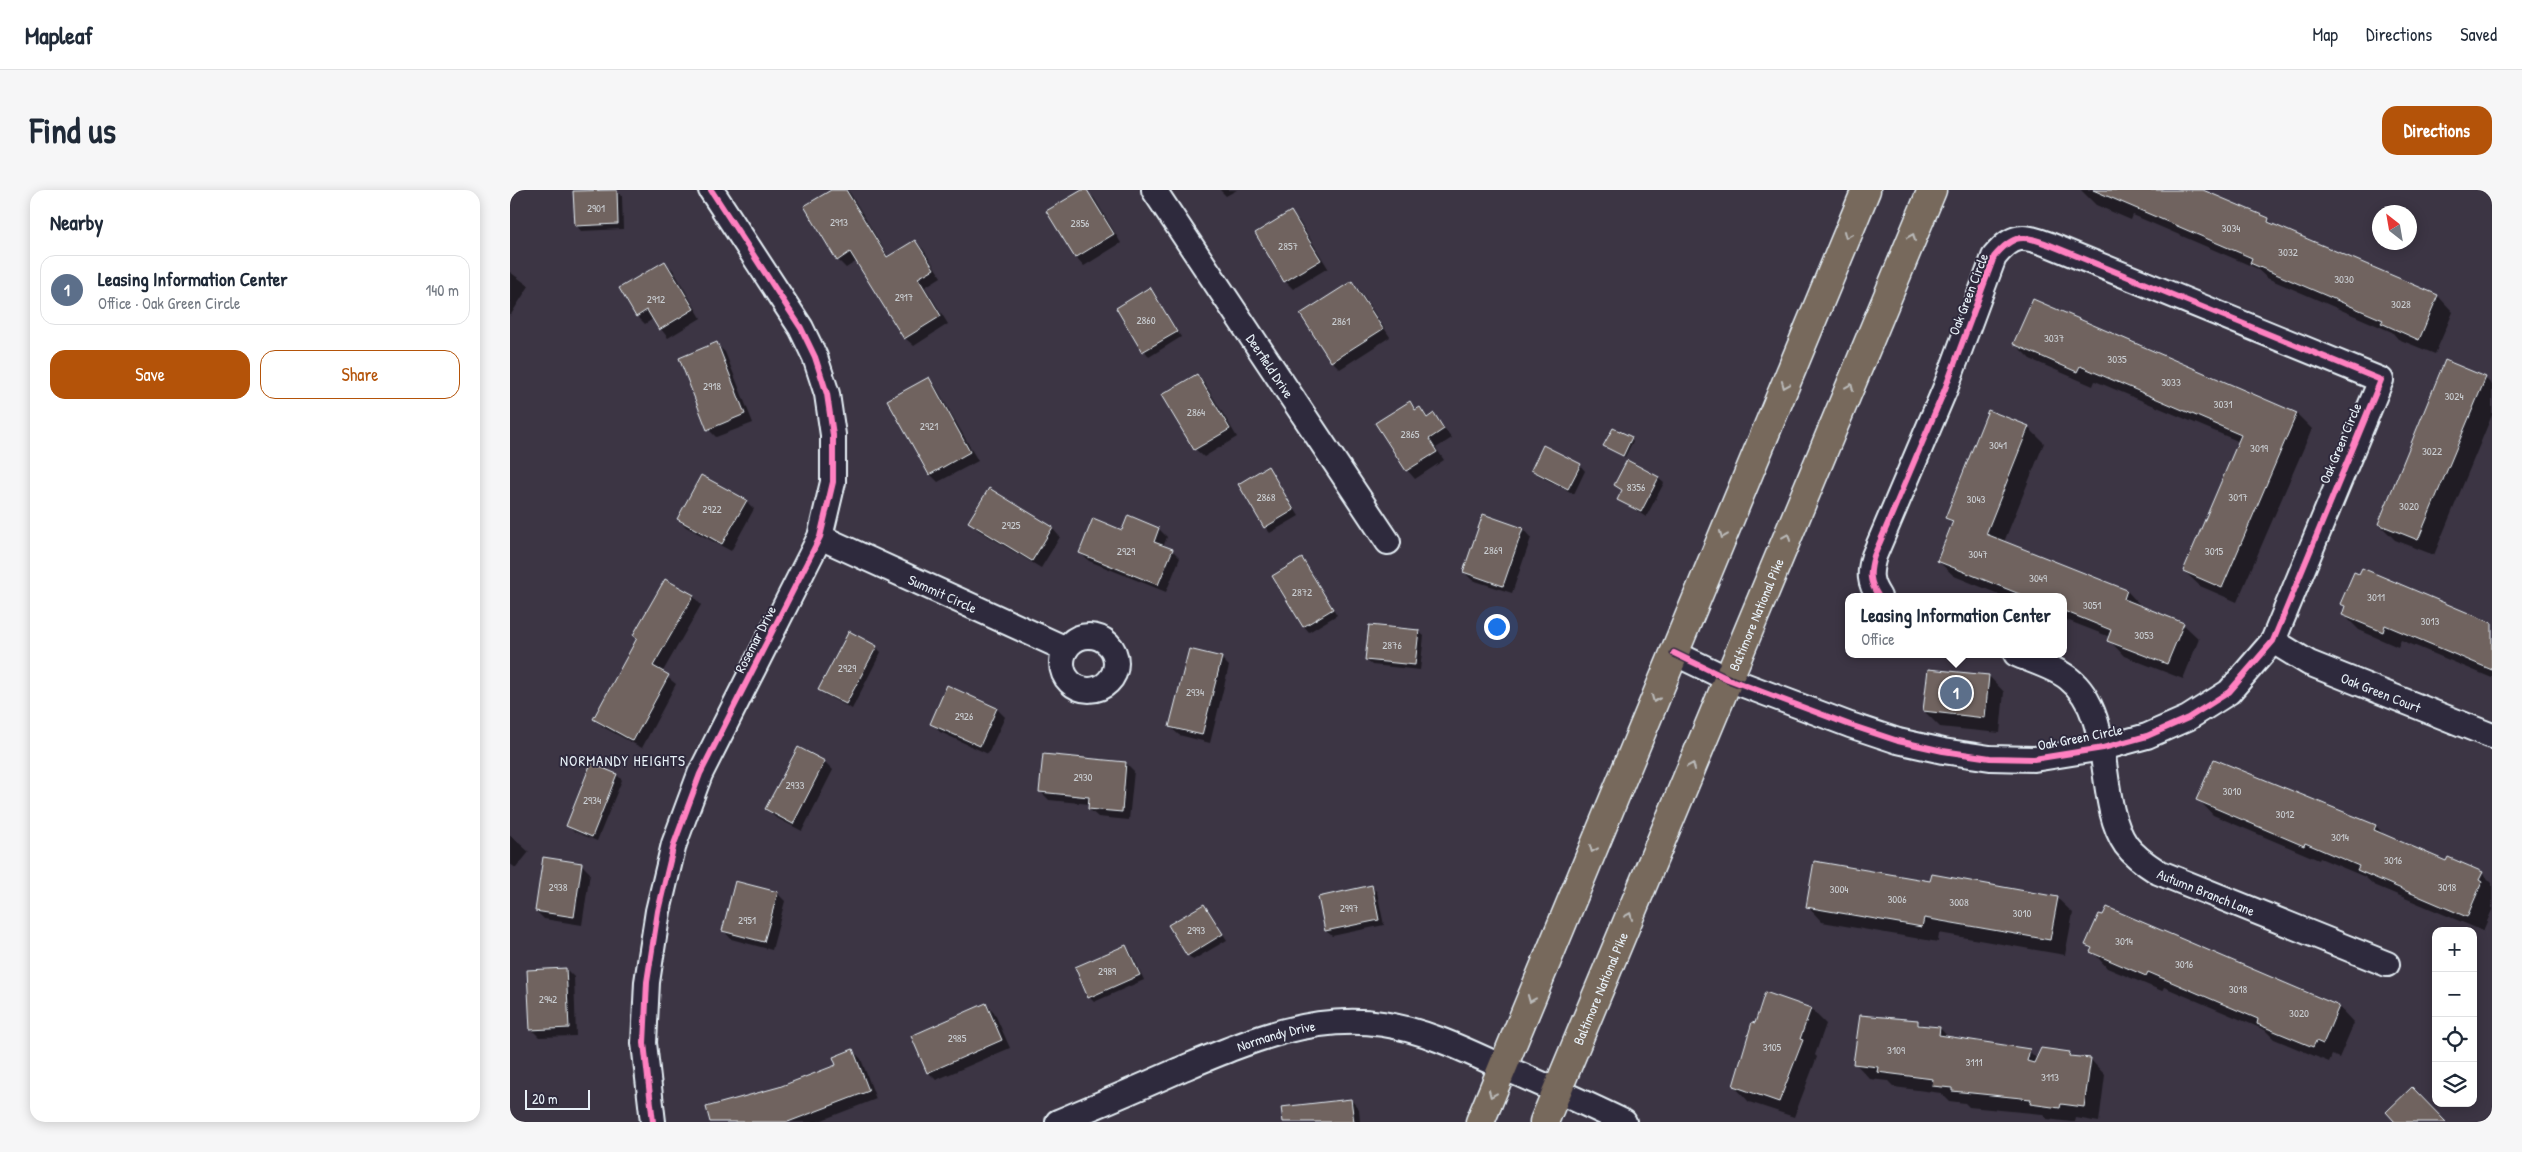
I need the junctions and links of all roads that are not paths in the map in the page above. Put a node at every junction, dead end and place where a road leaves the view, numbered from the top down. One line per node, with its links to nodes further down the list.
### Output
1 (711, 190): 5 (street, Rosemar Drive)
2 (1154, 190): 6 (street, Deerfield Drive)
3 (1866, 190): 10 (main road, one-way to 10)
4 (1932, 190): 12 (main road, Baltimore National Pike, one-way to 4)
5 (820, 537): 9 (street, Summit Circle); 20 (street, Rosemar Drive)
6 (1388, 542)
7 (1877, 593): 8 (street, Oak Green Circle)
8 (2272, 641): 13 (street, Oak Green Court); 14 (street, Oak Green Circle)
9 (1066, 649)
10 (1674, 654): 12 (street, Oak Green Circle); 16 (main road, one-way to 16)
11 (2025, 658): 14 (street, Oak Green Circle)
12 (1728, 679): 14 (street, Oak Green Circle); 17 (main road, Baltimore National Pike, one-way to 12)
13 (2492, 736)
14 (2103, 748): 15 (street, Autumn Branch Lane)
15 (2387, 964)
16 (1503, 1067): 17 (street, Normandy Drive); 19 (street, Normandy Drive); 21 (main road, one-way to 21)
17 (1557, 1091): 18 (street, Normandy Drive); 22 (main road, Baltimore National Pike)
18 (1589, 1114): 23 (street, Normandy Drive)
19 (1067, 1120)
20 (653, 1122)
21 (1480, 1122)
22 (1544, 1122)
23 (1624, 1122)

